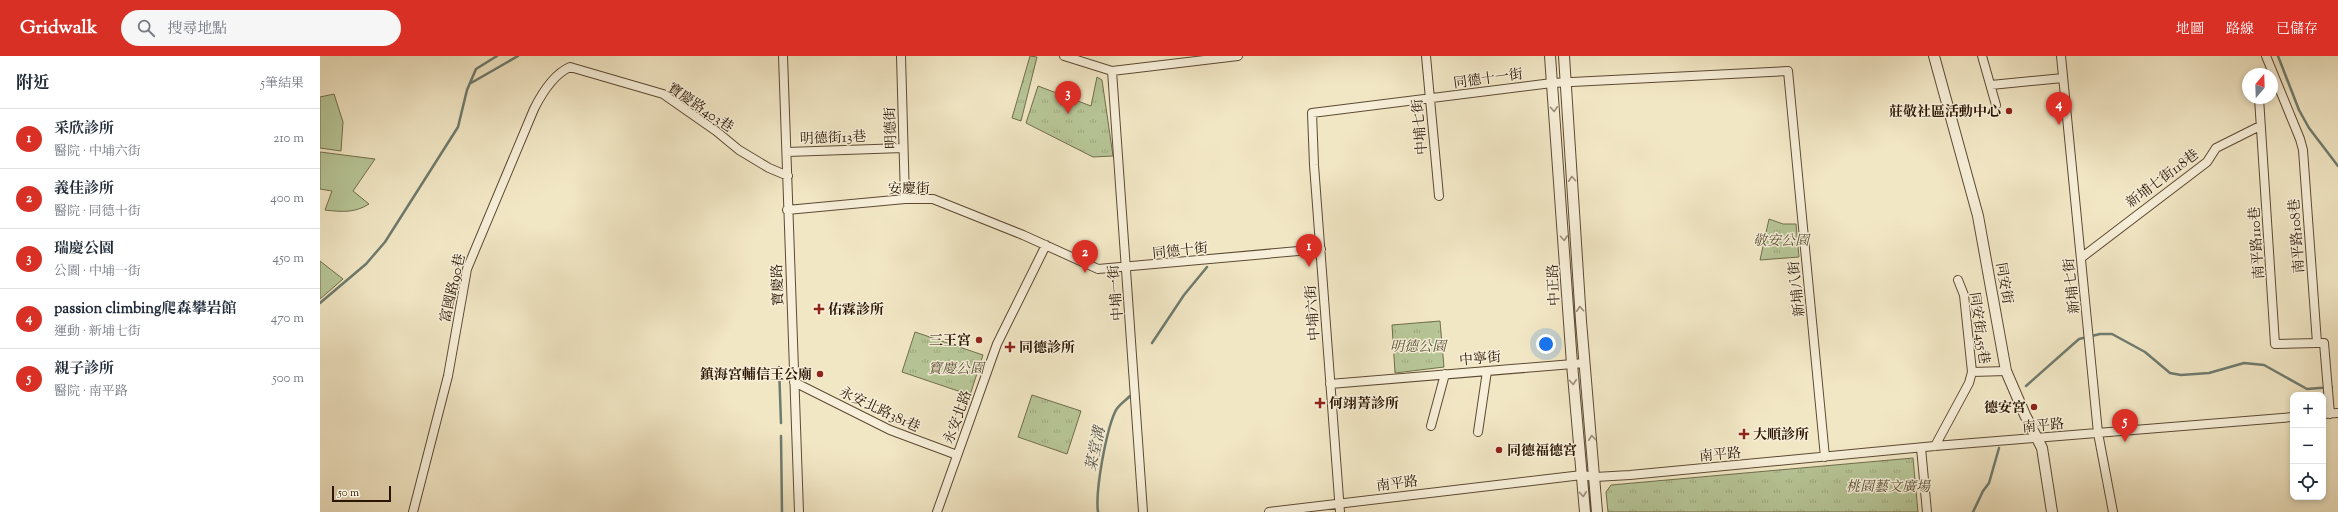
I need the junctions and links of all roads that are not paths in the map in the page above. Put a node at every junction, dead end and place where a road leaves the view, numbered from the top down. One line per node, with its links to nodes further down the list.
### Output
1 (783, 56): 25 (street, 寶慶路)
2 (900, 56): 24 (street, 明德街)
3 (1064, 56): 13 (street)
4 (1238, 56): 13 (street)
5 (1426, 56): 19 (street, 中埔七街)
6 (1550, 56): 16 (street, 中正路)
7 (1564, 56): 17 (street, 中正路)
8 (1934, 56): 39 (street, 同安街)
9 (1982, 56): 18 (street)
10 (2061, 56): 15 (street, 新埔七街)
11 (2266, 56): 35 (street, 南平路108巷)
12 (570, 67): 26 (street, 寶慶路403巷); 57 (street, 富國路90巷)
13 (1112, 71): 33 (street, 中埔一街)
14 (1788, 71): 17 (street, 同德十一街); 53 (street, 新埔八街)
15 (2063, 78): 18 (street); 32 (street, 新埔七街)
16 (1552, 83): 17 (street, 同德十一街); 19 (street, 同德十一街); 37 (street, 中正路, one-way to 37)
17 (1566, 83): 36 (street, 中正路, one-way to 17)
18 (1991, 85): 21 (street)
19 (1430, 99): 22 (street, 同德十一街); 27 (street, 中埔七街)
20 (2259, 104): 23 (street, 南平路110巷)
21 (1996, 105)
22 (1312, 113): 31 (street, 中埔六街)
23 (2260, 126): 32 (street, 新埔七街118巷); 35 (street, 南平路110巷)
24 (903, 148): 25 (street, 明德街13巷); 28 (street, 明德街)
25 (787, 152): 26 (street, 寶慶路)
26 (788, 176): 29 (street, 寶慶路)
27 (1439, 196)
28 (905, 199): 29 (street, 安慶街); 30 (street, 安慶街)
29 (788, 210): 42 (street, 寶慶路)
30 (1046, 245): 33 (street, 同德十街); 52 (street, 永安北路)
31 (1321, 249): 33 (street, 同德十街); 43 (street, 中埔六街)
32 (2081, 258): 48 (street, 新埔七街)
33 (1126, 268): 60 (street, 中埔一街)
34 (1958, 280): 40 (street, 同安街455巷)
35 (2317, 343): 44 (street, 南平路108巷)
36 (1585, 362): 37 (street, 中寧街); 55 (street, 中正路, one-way to 36)
37 (1572, 364): 38 (street, 中寧街); 54 (street, 中正路, one-way to 54)
38 (1487, 371): 41 (street, 中寧街); 47 (street)
39 (2006, 371): 40 (street, 同安街455巷); 49 (street, 同安街)
40 (1972, 372): 50 (street)
41 (1445, 374): 43 (street, 中寧街); 46 (street)
42 (794, 382): 52 (street, 永安北路381巷); 58 (street, 寶慶路)
43 (1330, 384): 56 (street, 中埔六街)
44 (2330, 414)
45 (2290, 417): 48 (street, 南平路)
46 (1431, 426)
47 (1478, 432)
48 (2098, 433): 49 (street, 南平路); 66 (street, 新埔七街)
49 (2038, 438): 50 (street, 南平路); 65 (street, 同安街)
50 (1935, 446): 51 (street, 南平路)
51 (1921, 448): 53 (street, 南平路); 64 (street)
52 (957, 455): 59 (street, 永安北路)
53 (1825, 457): 55 (street, 南平路)
54 (1582, 475): 55 (street, 南平路); 56 (street, 南平路); 62 (street, 中正路, one-way to 62)
55 (1595, 477): 63 (street, 中正路)
56 (1340, 508): 61 (street, 南平路)
57 (413, 512)
58 (799, 512)
59 (937, 512)
60 (1143, 512)
61 (1269, 512)
62 (1585, 512)
63 (1597, 512)
64 (1927, 512)
65 (2052, 512)
66 (2113, 512)

